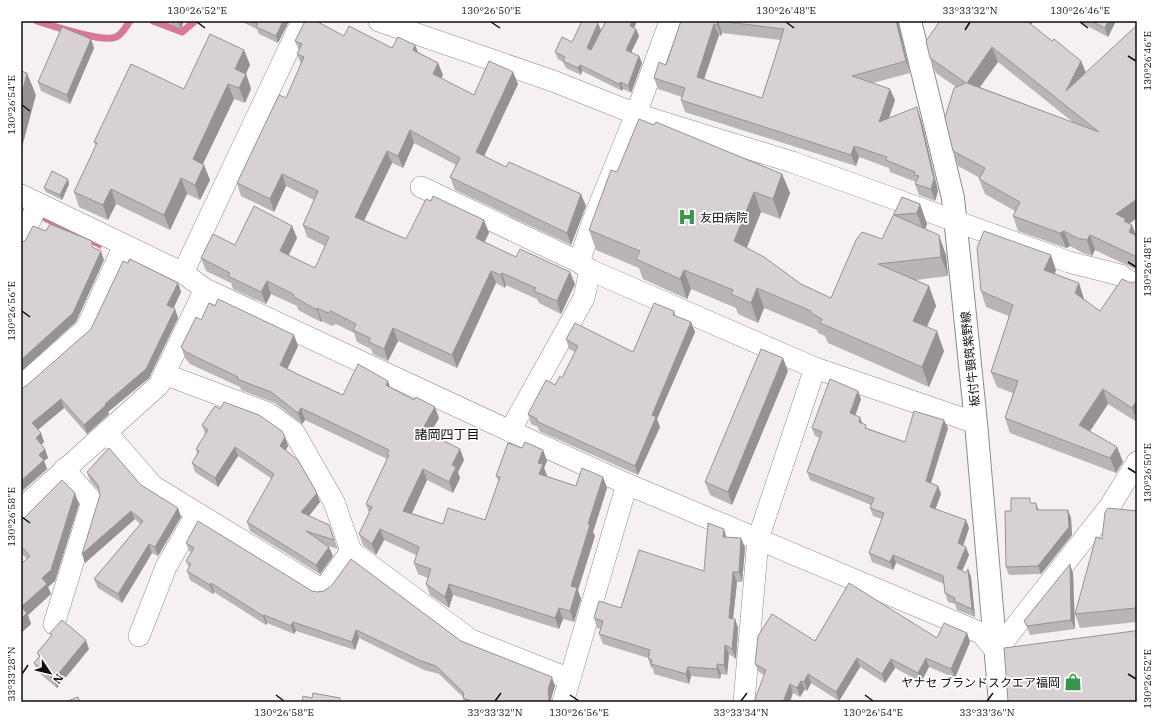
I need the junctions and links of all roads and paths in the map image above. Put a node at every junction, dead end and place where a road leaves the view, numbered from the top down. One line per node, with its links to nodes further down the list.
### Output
1 (302, 21): 12 (street)
2 (379, 21): 5 (street)
3 (670, 21): 5 (street)
4 (910, 21): 8 (main road, 板付牛頸筑紫野線)
5 (636, 114): 8 (street); 11 (street)
6 (421, 187): 11 (street)
7 (29, 200): 9 (street); 10 (street)
8 (956, 221): 13 (street); 18 (main road, 板付牛頸筑紫野線)
9 (21, 240)
10 (124, 245): 12 (street); 17 (street)
11 (585, 266): 15 (street); 19 (street)
12 (183, 273): 14 (street)
13 (1137, 286)
14 (205, 289): 16 (street); 19 (street)
15 (815, 368): 18 (street); 26 (street)
16 (164, 374): 20 (street); 27 (street)
17 (21, 386)
18 (976, 423): 31 (main road, 板付牛頸筑紫野線)
19 (510, 431): 23 (street)
20 (106, 432): 22 (street); 25 (street)
21 (1137, 462): 31 (street)
22 (64, 469): 24 (street); 28 (street)
23 (628, 484): 26 (street); 32 (street)
24 (21, 509)
25 (197, 513): 27 (street); 29 (street)
26 (758, 539): 31 (street); 34 (street)
27 (351, 551): 32 (street)
28 (54, 624)
29 (139, 636)
30 (1020, 648): 31 (street)
31 (996, 651): 35 (main road, 板付牛頸筑紫野線)
32 (570, 679): 33 (street)
33 (564, 702)
34 (744, 702)
35 (1000, 702)

